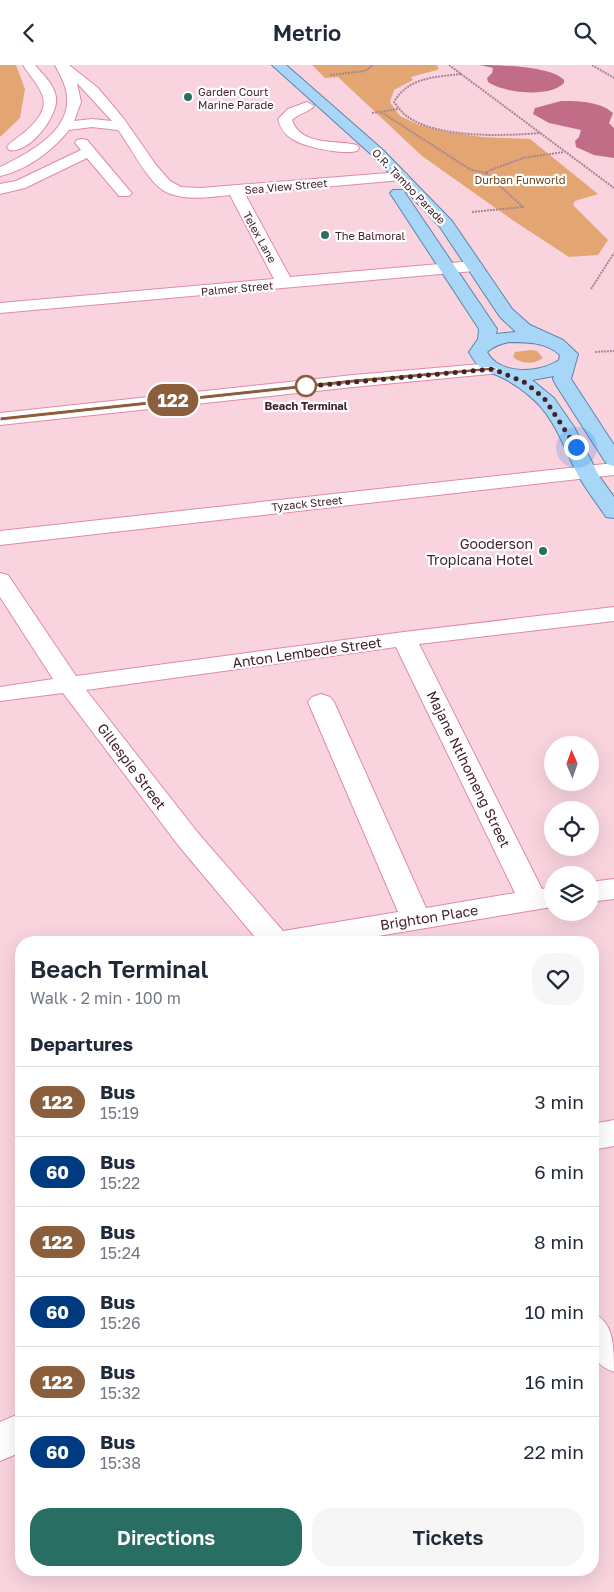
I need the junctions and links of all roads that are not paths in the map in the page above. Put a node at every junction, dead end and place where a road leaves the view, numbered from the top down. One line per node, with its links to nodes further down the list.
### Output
1 (29, 65): 11 (street)
2 (62, 65): 6 (street); 8 (street)
3 (260, 65): 5 (main road, O.R. Tambo Parade)
4 (278, 65): 13 (main road, O.R. Tambo Parade)
5 (306, 107): 10 (main road, O.R. Tambo Parade); 10 (street)
6 (112, 114): 7 (street); 9 (street)
7 (92, 123): 8 (street); 9 (street)
8 (65, 126): 12 (street)
9 (122, 126): 16 (street, Sea View Street)
10 (352, 148): 14 (main road, O.R. Tambo Parade)
11 (0, 155)
12 (0, 172)
13 (401, 176): 14 (street, Sea View Street); 18 (main road, O.R. Tambo Parade)
14 (385, 177): 16 (street, Sea View Street); 19 (main road, O.R. Tambo Parade)
15 (0, 189): 17 (street)
16 (235, 190): 20 (street, Telex Lane)
17 (124, 193)
18 (474, 266): 19 (street, Palmer Street); 22 (main road, O.R. Tambo Parade)
19 (447, 268): 20 (street, Palmer Street); 23 (main road, O.R. Tambo Parade)
20 (285, 283): 21 (street, Palmer Street)
21 (0, 308)
22 (547, 340): 23 (main road, O.R. Tambo Parade); 24 (main road, O.R. Tambo Parade)
23 (480, 349): 25 (main road); 26 (street)
24 (568, 362): 25 (main road); 28 (main road)
25 (498, 370): 27 (street); 30 (main road)
26 (68, 394)
27 (0, 419)
28 (614, 460)
29 (614, 469): 30 (street, Tyzack Street)
30 (586, 472): 31 (main road); 32 (street, Tyzack Street)
31 (614, 512)
32 (0, 538)
33 (0, 579): 36 (street, Gillespie Street)
34 (614, 614): 35 (street, Anton Lembede Street)
35 (404, 639): 36 (street, Anton Lembede Street); 41 (street, Majane Ntlhomeng Street)
36 (70, 686): 37 (street, Anton Lembede Street); 43 (street, Gillespie Street)
37 (0, 694)
38 (321, 702): 42 (street)
39 (614, 889): 40 (street)
40 (599, 891)
41 (543, 899): 42 (street, Brighton Place)
42 (416, 919): 44 (street, Brighton Place)
43 (272, 936)
44 (313, 936)
45 (614, 1133): 46 (street)
46 (599, 1136)
47 (599, 1337): 48 (street)
48 (614, 1355)
49 (15, 1434): 50 (street)
50 (0, 1443)

